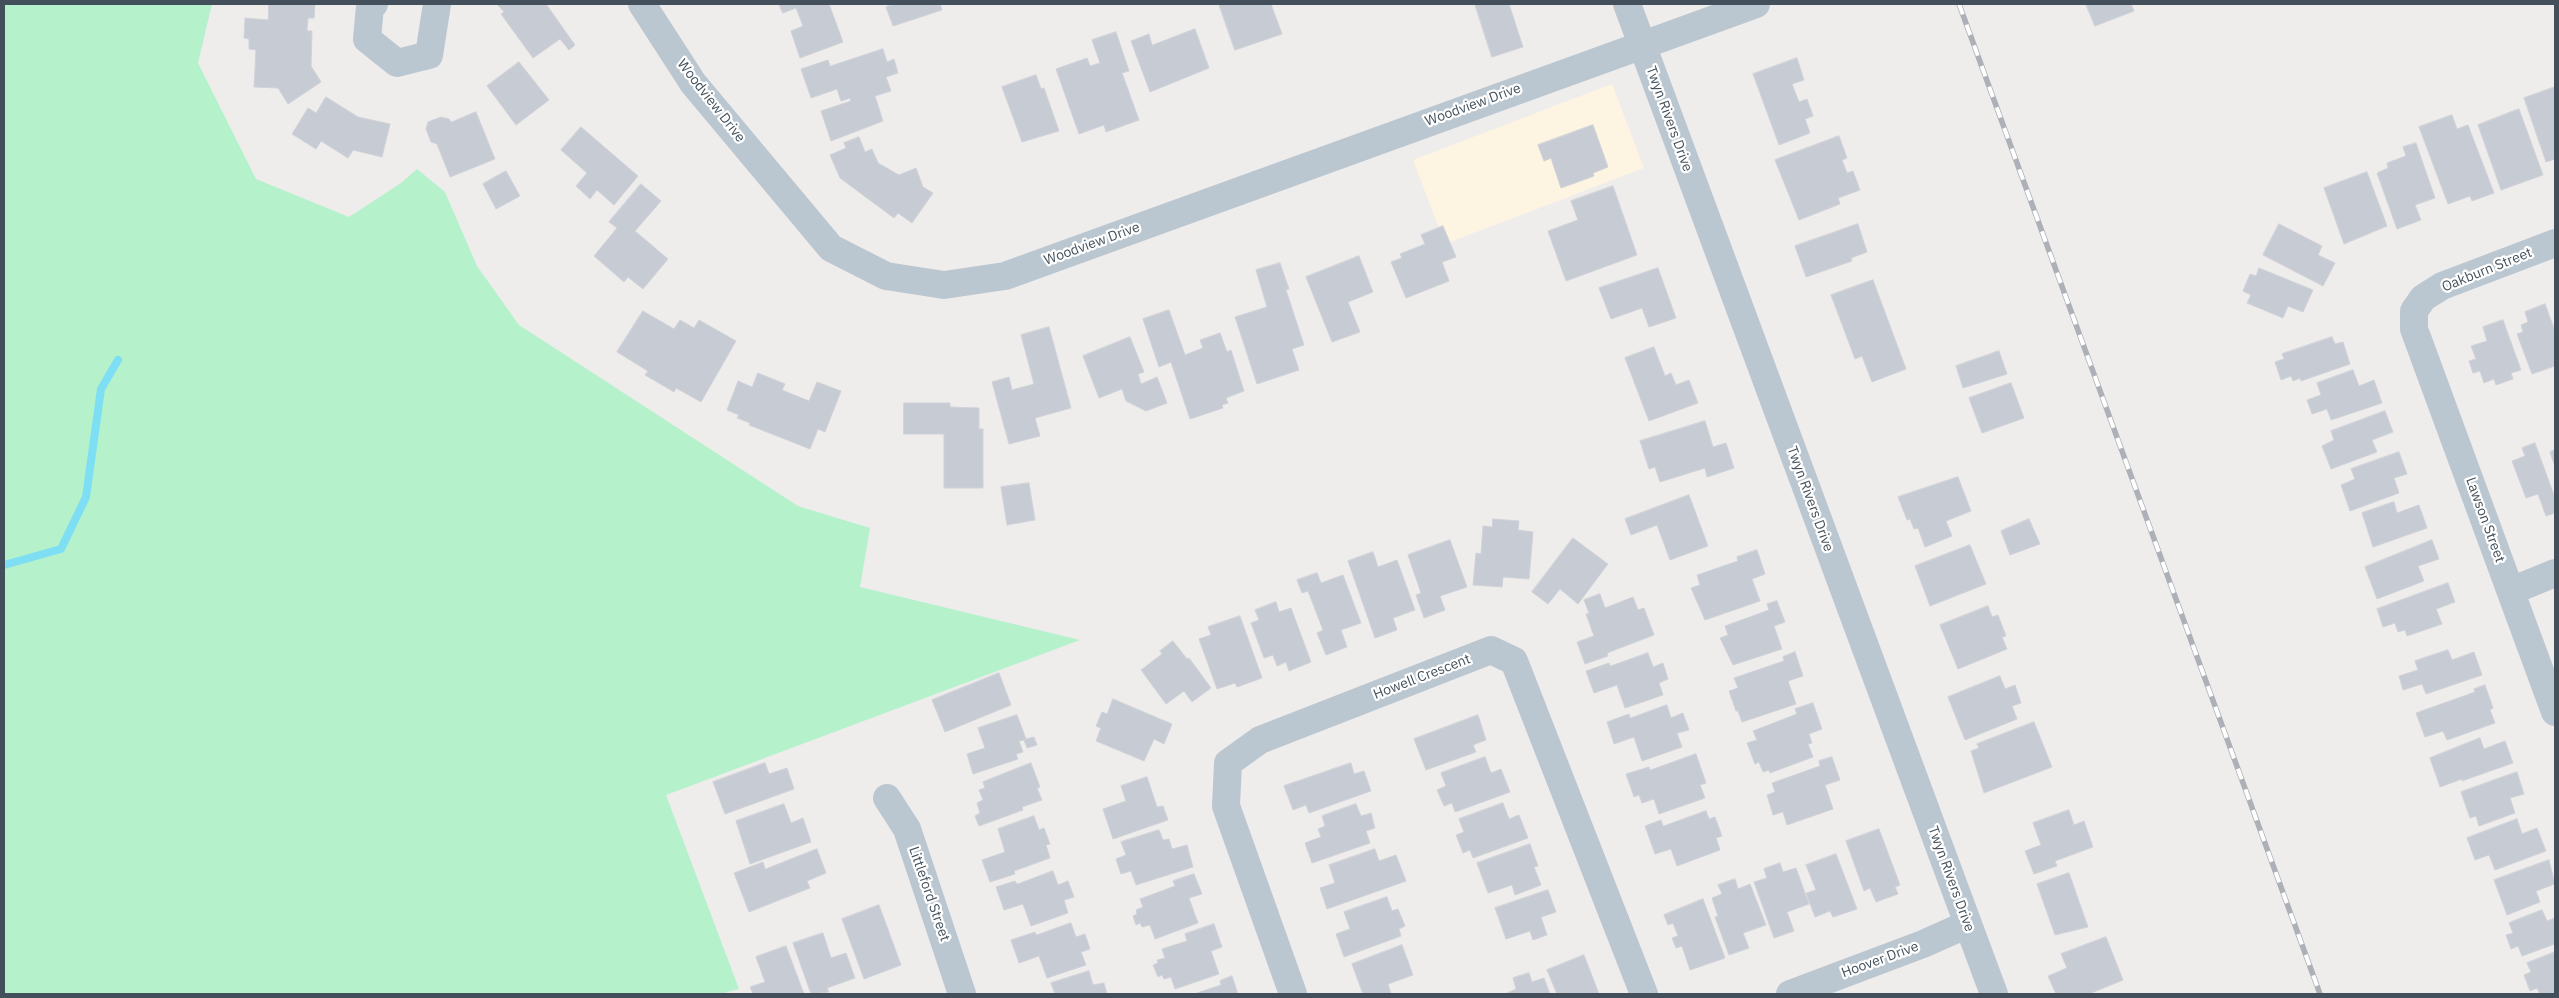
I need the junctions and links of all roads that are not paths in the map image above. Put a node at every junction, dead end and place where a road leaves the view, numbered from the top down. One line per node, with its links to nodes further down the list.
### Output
1 (374, 4): 2 (street)
2 (437, 4)
3 (642, 4): 6 (street, Woodview Drive)
4 (1627, 4): 6 (street, Twyn Rivers Drive)
5 (1756, 4): 6 (street, Woodview Drive)
6 (1642, 45): 13 (street, Twyn Rivers Drive)
7 (2555, 243): 8 (street, Oakburn Street)
8 (2414, 329): 10 (street, Lawson Street)
9 (2555, 573): 10 (street)
10 (2511, 591): 11 (street, Lawson Street)
11 (2555, 712)
12 (887, 798): 14 (street, Littleford Street)
13 (1968, 924): 17 (street, Hoover Drive); 18 (street, Twyn Rivers Drive)
14 (962, 994)
15 (1293, 994): 16 (street, Howell Crescent)
16 (1644, 994)
17 (1790, 994)
18 (1994, 994)

